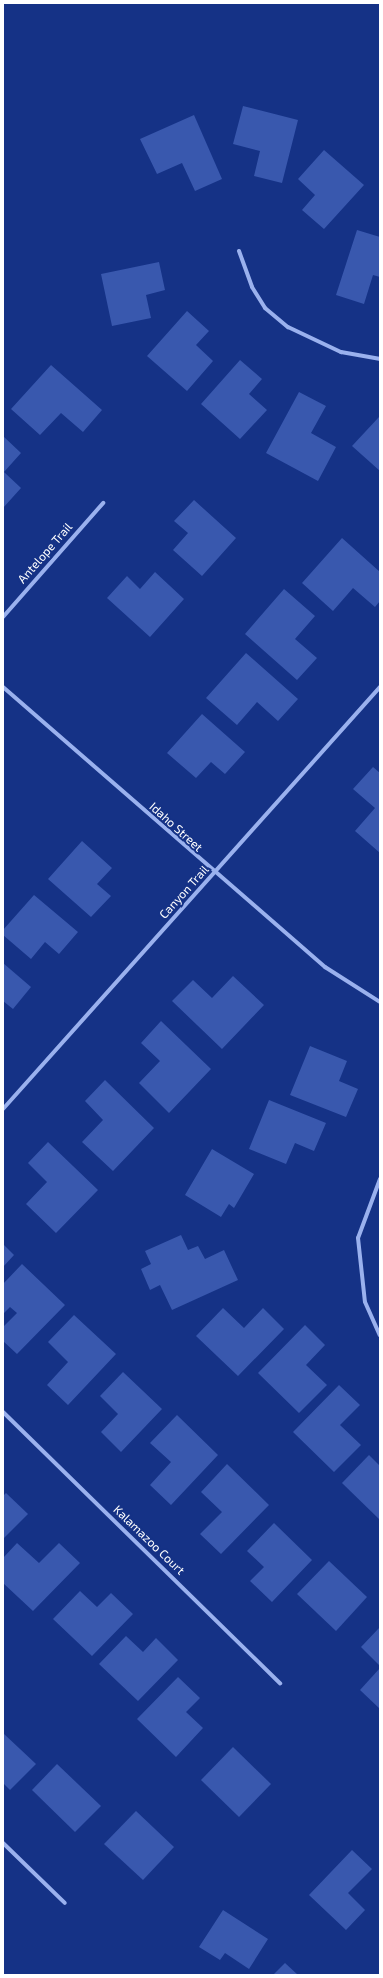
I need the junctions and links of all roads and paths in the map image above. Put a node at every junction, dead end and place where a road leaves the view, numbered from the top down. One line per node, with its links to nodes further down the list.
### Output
1 (239, 251): 2 (street)
2 (380, 359)
3 (103, 503): 4 (street, Antelope Trail)
4 (3, 617)
5 (3, 687): 7 (street, Idaho Street)
6 (380, 687): 7 (street, Canyon Trail)
7 (214, 874): 8 (street, Idaho Street); 9 (street, Canyon Trail)
8 (380, 1002)
9 (3, 1109)
10 (380, 1179): 11 (street)
11 (380, 1336)
12 (3, 1412): 13 (street, Kalamazoo Court)
13 (280, 1683)
14 (3, 1843): 15 (street)
15 (65, 1903)

